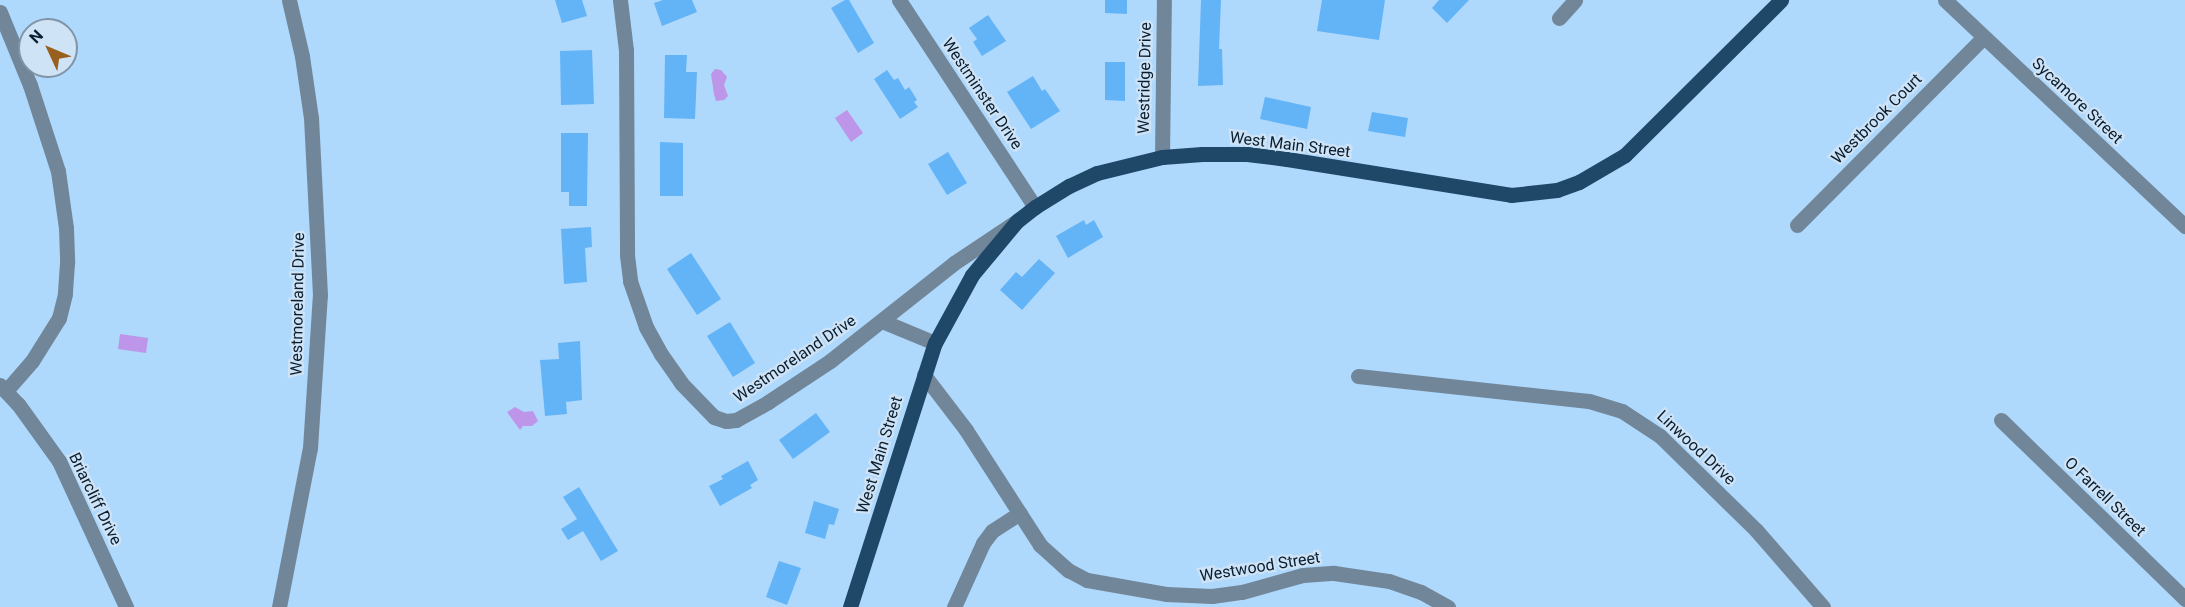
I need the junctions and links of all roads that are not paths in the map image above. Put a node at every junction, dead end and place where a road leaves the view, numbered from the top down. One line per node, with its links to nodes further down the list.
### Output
1 (289, 0): 25 (street, Westmoreland Drive)
2 (620, 0): 16 (street, Westmoreland Drive)
3 (899, 0): 12 (street, Westminster Drive)
4 (1164, 0): 11 (street, Westridge Drive)
5 (1575, 0): 9 (street)
6 (1780, 0): 11 (main road, West Main Street)
7 (1946, 0): 10 (street, Sycamore Street)
8 (0, 12): 20 (street)
9 (1559, 18)
10 (1983, 38): 14 (street, Westbrook Court); 15 (street, Sycamore Street)
11 (1162, 157): 12 (main road, West Main Street)
12 (1035, 207): 13 (main road, West Main Street)
13 (1017, 221): 16 (street, Westmoreland Drive); 17 (main road, West Main Street)
14 (1797, 225)
15 (2185, 226)
16 (882, 321): 17 (street)
17 (935, 343): 18 (main road, West Main Street)
18 (924, 375): 22 (street, Westwood Street); 26 (main road, West Main Street)
19 (1358, 376): 29 (street, Linwood Drive)
20 (3, 388): 24 (street, Briarcliff Drive)
21 (2001, 420): 23 (street, O Farrell Street)
22 (1020, 513): 27 (street); 28 (street, Westwood Street)
23 (2185, 599)
24 (126, 607)
25 (279, 607)
26 (850, 607)
27 (954, 607)
28 (1448, 607)
29 (1823, 607)

